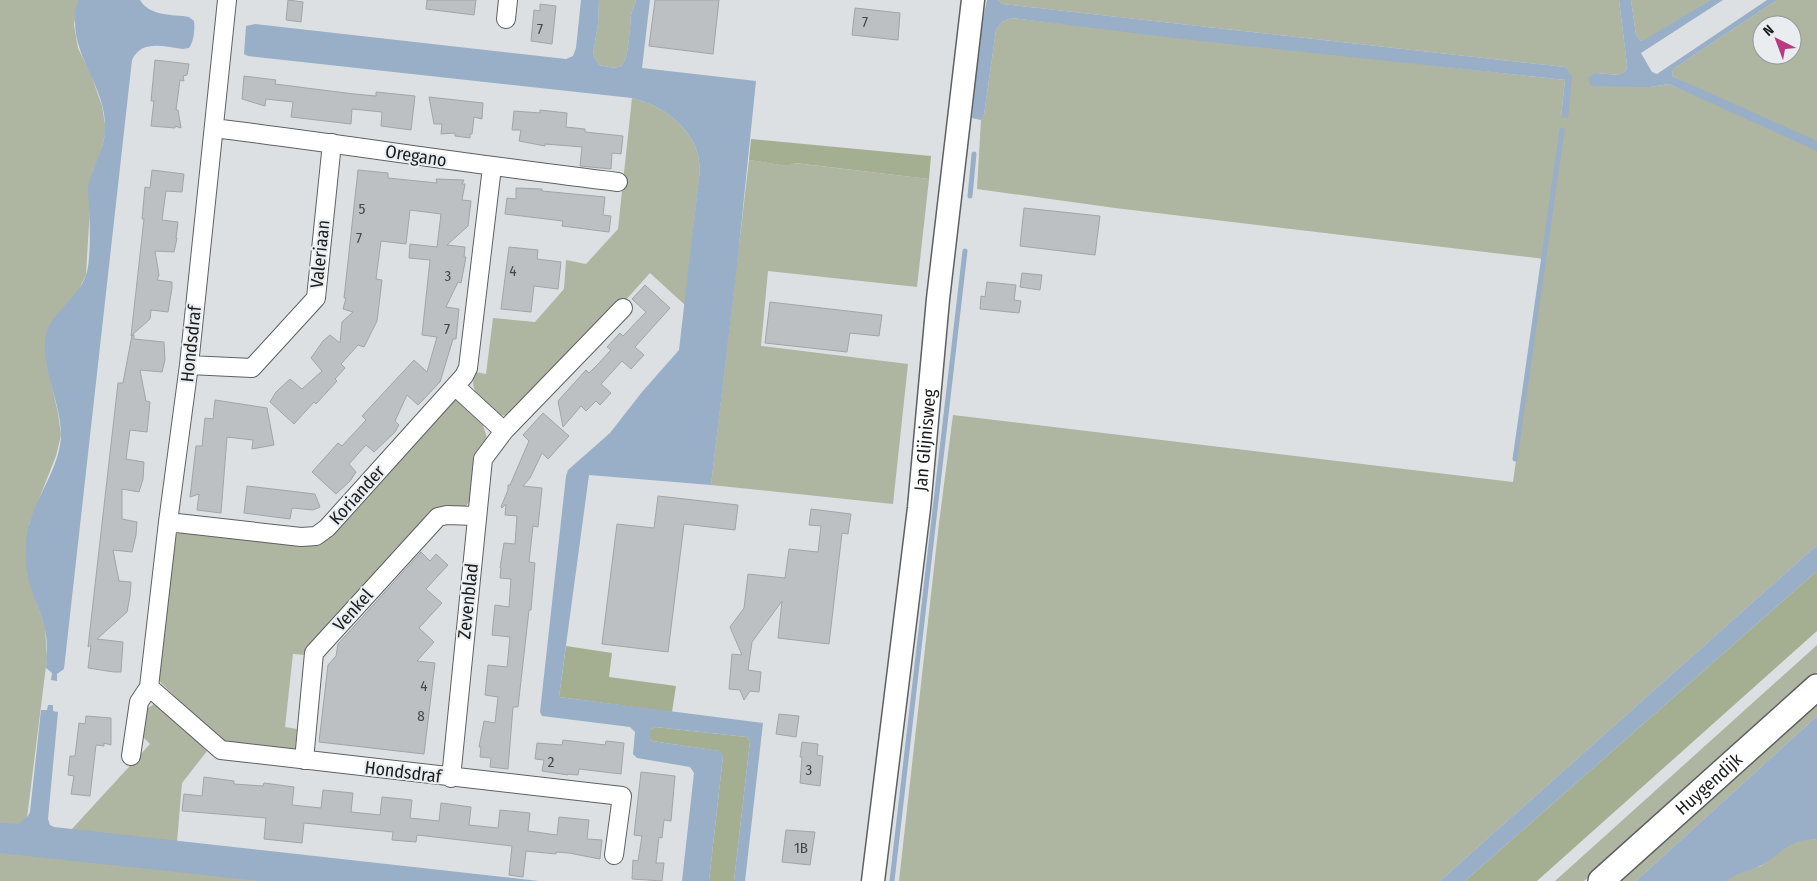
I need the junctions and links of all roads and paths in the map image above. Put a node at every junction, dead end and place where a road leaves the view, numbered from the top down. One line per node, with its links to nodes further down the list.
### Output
1 (227, 0): 5 (street, Hondsdraf)
2 (508, 0): 4 (street)
3 (973, 0): 21 (street, Jan Glijnisweg)
4 (506, 19)
5 (214, 128): 6 (street, Oregano); 10 (street, Hondsdraf)
6 (332, 143): 7 (street, Oregano); 10 (street, Valeriaan)
7 (492, 167): 8 (street, Oregano); 11 (street, Koriander)
8 (618, 182)
9 (624, 308): 12 (street, Zevenblad)
10 (189, 366): 14 (street, Hondsdraf)
11 (456, 386): 12 (street); 14 (street, Koriander)
12 (504, 431): 13 (street, Zevenblad)
13 (476, 516): 18 (street, Venkel); 19 (street, Zevenblad)
14 (168, 522): 15 (street, Hondsdraf)
15 (149, 687): 17 (street, Hondsdraf); 18 (street, Hondsdraf)
16 (1817, 687): 22 (main road, Huygendijk)
17 (131, 756)
18 (304, 760): 19 (street, Hondsdraf)
19 (451, 778): 20 (street, Hondsdraf)
20 (614, 855)
21 (873, 881)
22 (1601, 881)

